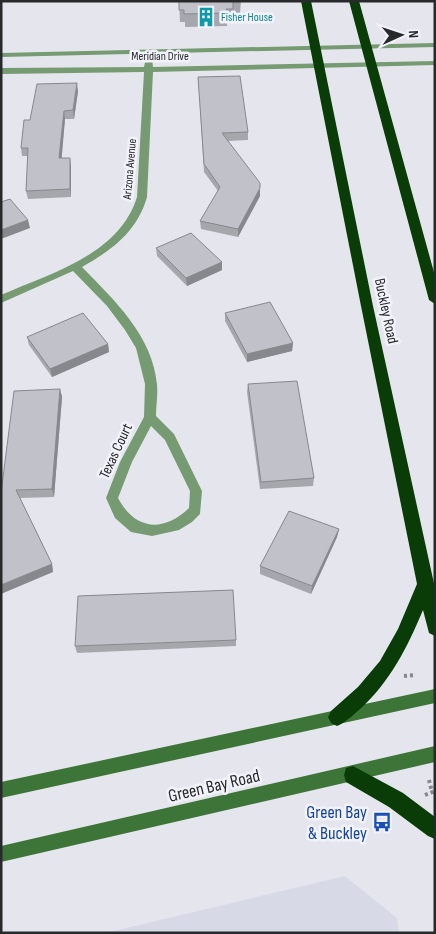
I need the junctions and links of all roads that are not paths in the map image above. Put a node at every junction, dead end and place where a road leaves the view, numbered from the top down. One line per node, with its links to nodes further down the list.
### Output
1 (306, 1): 5 (highway, Buckley Road)
2 (354, 1): 4 (highway)
3 (435, 45): 4 (street, Meridian Drive)
4 (366, 46): 5 (street, Meridian Drive); 9 (highway)
5 (316, 47): 6 (street, Meridian Drive); 10 (highway, Buckley Road)
6 (149, 52): 7 (street, Meridian Drive); 11 (street, Arizona Avenue)
7 (1, 55)
8 (435, 63): 9 (street, Meridian Drive)
9 (370, 65): 10 (street, Meridian Drive); 15 (highway)
10 (320, 66): 11 (street, Meridian Drive); 17 (highway, Buckley Road)
11 (148, 68): 12 (street, Meridian Drive); 13 (street, Arizona Avenue)
12 (1, 71)
13 (74, 266): 14 (street, Arizona Avenue); 16 (street, Texas Court)
14 (1, 299)
15 (435, 300)
16 (150, 417): 16 (street, Texas Court)
17 (425, 585): 18 (highway, Buckley Road); 20 (highway)
18 (435, 628)
19 (435, 696): 20 (main road)
20 (337, 717): 23 (main road)
21 (435, 754): 22 (main road, Green Bay Road)
22 (353, 774): 24 (highway); 25 (main road, Green Bay Road)
23 (1, 790)
24 (435, 830)
25 (1, 854)

